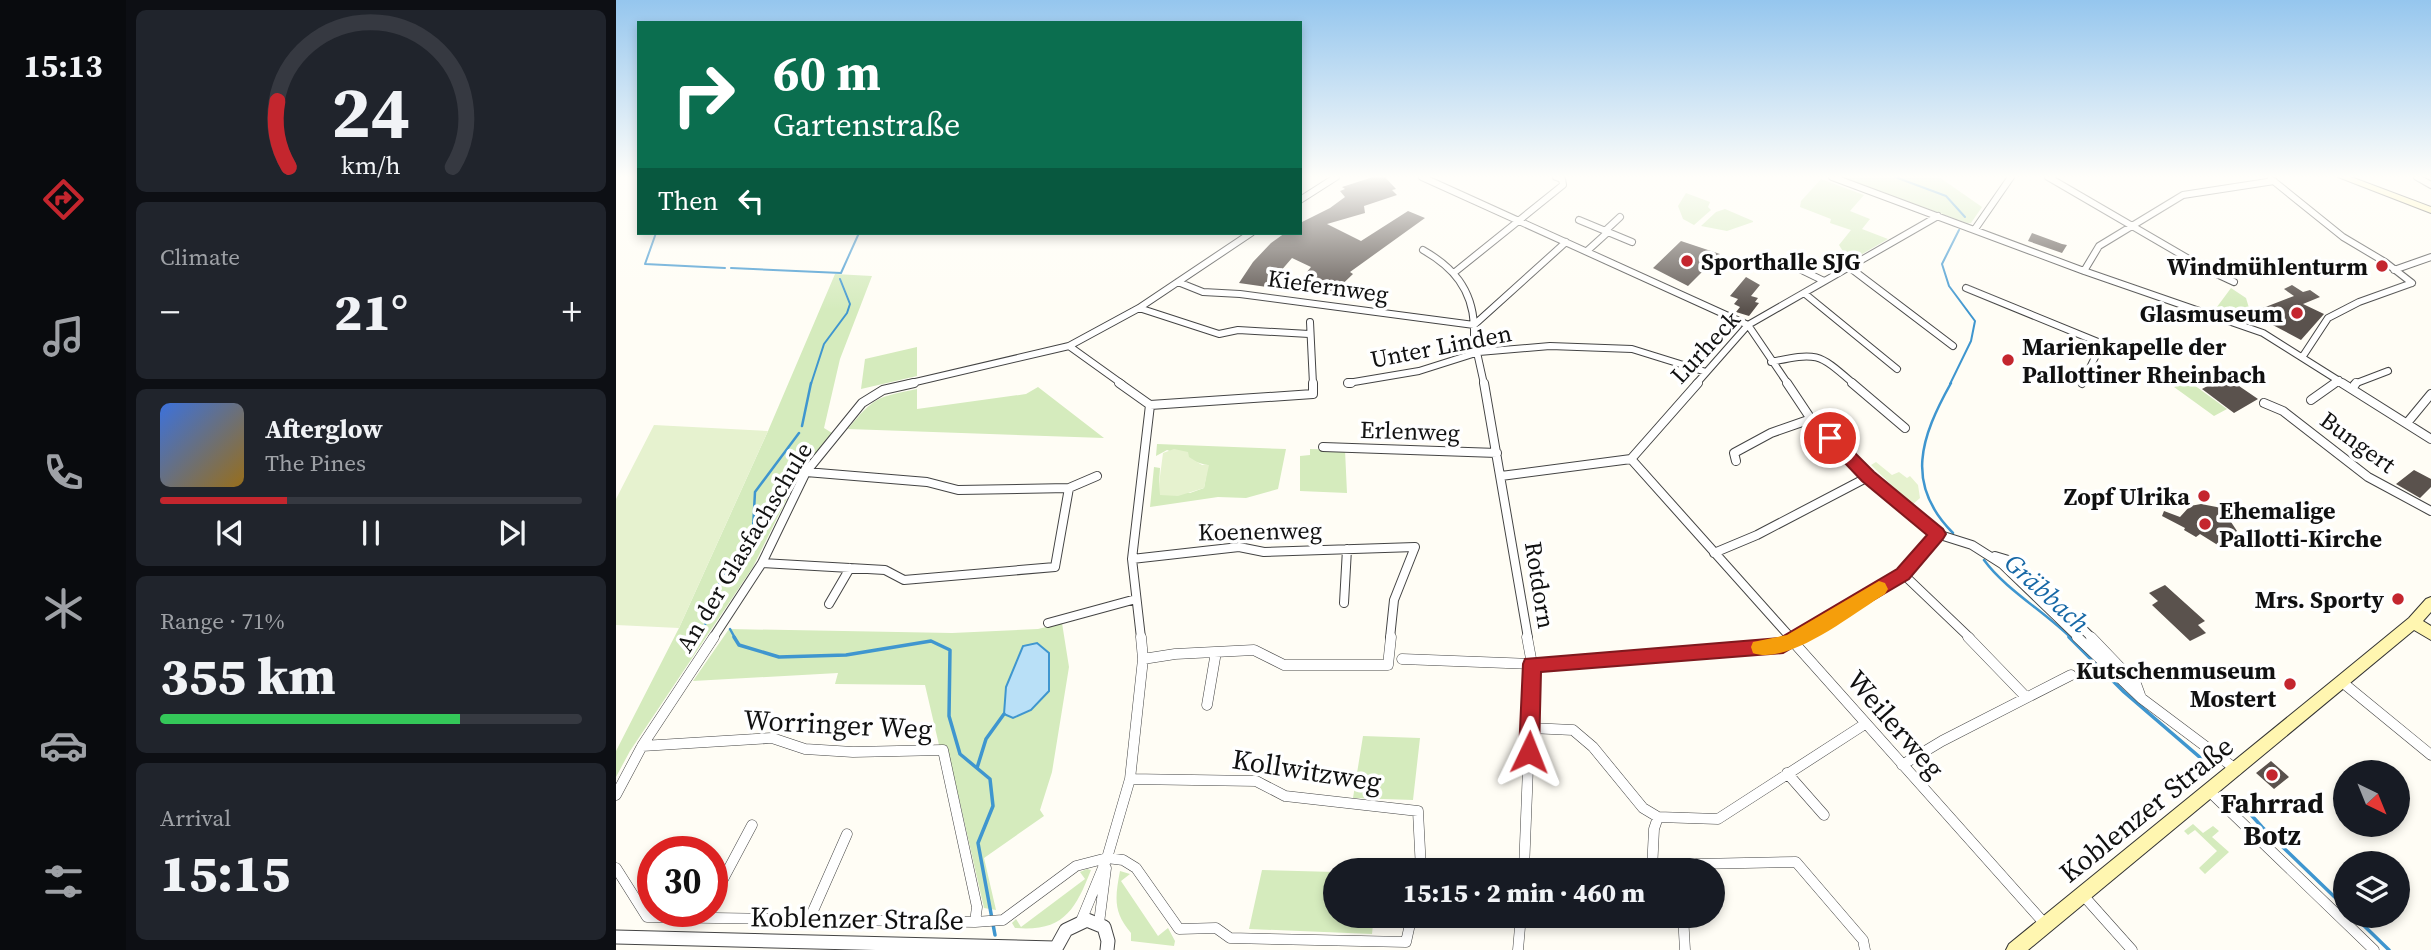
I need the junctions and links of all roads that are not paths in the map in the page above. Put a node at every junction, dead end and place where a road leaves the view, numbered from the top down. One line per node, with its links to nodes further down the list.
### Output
1 (1517, 221): 24 (street)
2 (1522, 221): 15 (street)
3 (1582, 221): 13 (street)
4 (1616, 221): 13 (street)
5 (1929, 221): 21 (street, Lurheck)
6 (1953, 221): 12 (street)
7 (1980, 221): 12 (street)
8 (2127, 221): 11 (street)
9 (2139, 221): 11 (street)
10 (2324, 221): 22 (street)
11 (2133, 225): 23 (street); 27 (street)
12 (1975, 229): 23 (street)
13 (1606, 232): 16 (street); 18 (street)
14 (1248, 235): 26 (street, An der Glasfachschule)
15 (1566, 242): 18 (street); 32 (street)
16 (1632, 242)
17 (1423, 250): 24 (street)
18 (1587, 251): 33 (street)
19 (2431, 257): 22 (street)
20 (1783, 261): 25 (street)
21 (1849, 267): 25 (street, Lurheck); 36 (street)
22 (2394, 270): 38 (street)
23 (2084, 271): 38 (street)
24 (1455, 272): 32 (street, Rotdorn)
25 (1824, 281): 29 (street, Lurheck)
26 (1178, 282): 30 (street, An der Glasfachschule); 32 (street, Kiefernweg)
27 (2234, 282)
28 (1966, 288): 45 (street)
29 (1804, 293): 33 (street, Lurheck); 40 (street)
30 (1139, 308): 34 (street); 35 (street, An der Glasfachschule)
31 (1310, 322): 34 (street)
32 (1474, 325): 37 (street, Rotdorn)
33 (1748, 325): 39 (street); 42 (street, Lurheck)
34 (1309, 334): 50 (street)
35 (1069, 346): 50 (street); 59 (street, An der Glasfachschule)
36 (1953, 346)
37 (1479, 352): 42 (street, Unter Linden); 44 (street, Unter Linden); 56 (street, Rotdorn)
38 (2303, 356): 43 (street)
39 (1771, 362): 51 (street); 53 (street)
40 (1897, 369)
41 (2388, 371): 46 (street)
42 (1706, 372): 57 (street, Lurheck)
43 (2339, 380): 46 (street); 48 (street)
44 (1348, 383)
45 (2082, 384)
46 (2353, 388): 52 (street)
47 (2431, 394): 52 (street)
48 (2311, 400)
49 (2264, 403): 64 (street, Bungert)
50 (1150, 405): 68 (street)
51 (1811, 419): 58 (street); 62 (street)
52 (2407, 423): 54 (street)
53 (1905, 428)
54 (2431, 439)
55 (1323, 447): 56 (street, Erlenweg)
56 (1497, 453): 61 (street, Rotdorn)
57 (1631, 459): 61 (street); 67 (street, Weilerweg)
58 (1736, 461)
59 (806, 472): 63 (street); 69 (street, An der Glasfachschule)
60 (1097, 476): 63 (street)
61 (1501, 477): 83 (street, Rotdorn)
62 (1868, 477): 65 (street); 67 (street)
63 (1069, 488): 70 (street)
64 (2431, 511)
65 (1937, 534): 71 (street); 93 (street)
66 (1347, 549): 68 (street, Koenenweg); 73 (street, Koenenweg); 80 (street, Koenenweg)
67 (1714, 553): 79 (street, Weilerweg)
68 (1132, 559): 72 (street)
69 (762, 563): 70 (street); 90 (street, An der Glasfachschule)
70 (850, 568): 75 (street)
71 (1903, 574): 79 (street); 86 (street)
72 (1136, 599): 77 (street); 81 (street)
73 (1344, 603)
74 (2431, 603): 76 (main road, Koblenzer Straße)
75 (829, 604)
76 (2414, 622): 78 (main road); 85 (main road, Koblenzer Straße)
77 (1048, 623)
78 (2431, 634)
79 (1793, 641): 83 (street); 88 (street, Weilerweg)
80 (1216, 652): 81 (street, Koenenweg); 87 (street)
81 (1143, 659): 95 (street)
82 (1402, 659): 83 (street)
83 (1532, 664): 89 (street, Rotdorn)
84 (2071, 676): 86 (street)
85 (2342, 682): 91 (street); 93 (main road, Koblenzer Straße)
86 (2026, 697): 92 (street)
87 (1207, 705)
88 (1865, 724): 92 (street, Weilerweg); 94 (street)
89 (1530, 728): 99 (street); 104 (street, Rotdorn)
90 (642, 746): 97 (street, An der Glasfachschule); 114 (street, Worringer Weg)
91 (2431, 755)
92 (1902, 765): 116 (street, Weilerweg)
93 (2237, 770): 96 (main road, Koblenzer Straße)
94 (1787, 774): 98 (street); 99 (street)
95 (1130, 779): 102 (street); 103 (street, Kollwitzweg)
96 (2209, 791): 109 (main road, Koblenzer Straße); 122 (street)
97 (616, 795)
98 (1824, 815)
99 (1658, 817): 105 (street)
100 (752, 825): 108 (street)
101 (847, 834): 112 (street)
102 (1107, 858): 113 (street); 114 (street); 115 (street); 117 (street)
103 (1420, 858)
104 (1525, 858)
105 (1653, 858)
106 (1725, 863): 128 (street)
107 (616, 868): 110 (street)
108 (728, 870)
109 (2082, 894): 116 (main road, Koblenzer Straße); 130 (street)
110 (637, 901)
111 (728, 916): 112 (street)
112 (808, 920): 114 (street)
113 (1081, 921): 115 (street); 123 (street, Koblenzer Straße)
114 (979, 922)
115 (1099, 923): 124 (street)
116 (2045, 924): 129 (main road, Koblenzer Straße)
117 (1409, 928)
118 (1520, 928): 126 (street)
119 (1684, 928): 127 (street)
120 (616, 937): 121 (street, Koblenzer Straße)
121 (749, 946): 123 (street, Koblenzer Straße)
122 (2368, 948)
123 (1055, 949)
124 (1107, 950): 125 (street)
125 (1115, 950)
126 (1518, 950)
127 (1685, 950)
128 (1865, 950)
129 (2015, 950)
130 (2132, 950)

